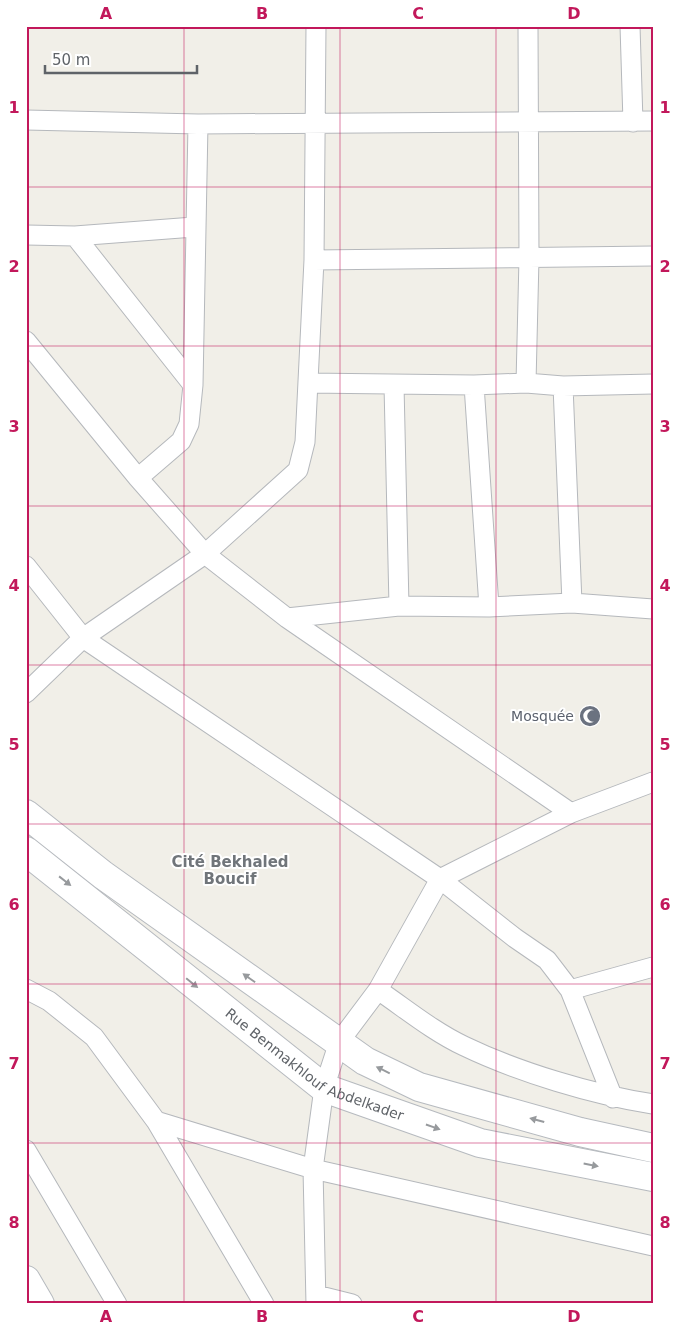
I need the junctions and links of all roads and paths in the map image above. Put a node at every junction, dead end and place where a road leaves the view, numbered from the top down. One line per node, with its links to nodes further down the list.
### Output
1 (316, 26): 6 (street)
2 (528, 26): 7 (street)
3 (630, 26): 8 (street)
4 (26, 120): 9 (street)
5 (653, 121): 8 (street)
6 (314, 122): 7 (street); 9 (street); 15 (street)
7 (529, 122): 8 (street); 14 (street)
8 (633, 122)
9 (198, 124): 10 (street)
10 (194, 227): 12 (street); 21 (street)
11 (26, 236): 12 (street)
12 (75, 236): 21 (street)
13 (653, 256): 14 (street)
14 (529, 258): 15 (street); 18 (street)
15 (314, 260): 17 (street)
16 (26, 341): 24 (street)
17 (308, 383): 19 (street); 25 (street)
18 (526, 383): 22 (street); 23 (street)
19 (394, 384): 22 (street); 28 (street)
20 (653, 384): 23 (street)
21 (193, 385): 24 (street)
22 (474, 385): 29 (street)
23 (563, 386): 27 (street)
24 (138, 478): 25 (street)
25 (205, 554): 31 (street); 32 (street)
26 (26, 566): 32 (street)
27 (572, 602): 29 (street); 30 (street)
28 (400, 606): 29 (street); 31 (street)
29 (488, 607)
30 (653, 609)
31 (288, 618): 35 (street)
32 (83, 638): 33 (street); 38 (street)
33 (26, 693)
34 (653, 782): 35 (street)
35 (571, 813): 38 (street)
36 (26, 814): 39 (street, Rue Benmakhlouf Abdelkader)
37 (26, 851): 40 (street, Rue Benmakhlouf Abdelkader, one-way to 40)
38 (440, 879): 43 (street); 44 (street)
39 (148, 907): 40 (street); 45 (street, Rue Benmakhlouf Abdelkader, one-way to 39)
40 (129, 932): 46 (street, Rue Benmakhlouf Abdelkader, one-way to 46)
41 (653, 968): 44 (street)
42 (26, 989): 49 (street)
43 (378, 990): 45 (street); 47 (street)
44 (570, 990): 47 (street)
45 (339, 1042): 46 (street); 50 (street, Rue Benmakhlouf Abdelkader, one-way to 45)
46 (324, 1088): 52 (street); 53 (street, Rue Benmakhlouf Abdelkader, one-way to 53)
47 (613, 1098): 48 (street)
48 (653, 1104)
49 (156, 1121): 52 (street); 59 (street)
50 (653, 1148)
51 (26, 1150): 58 (street)
52 (313, 1169): 54 (street); 56 (street)
53 (653, 1177)
54 (653, 1246)
55 (26, 1280): 57 (street)
56 (316, 1300): 60 (street)
57 (40, 1304)
58 (117, 1304)
59 (264, 1304)
60 (352, 1304)

